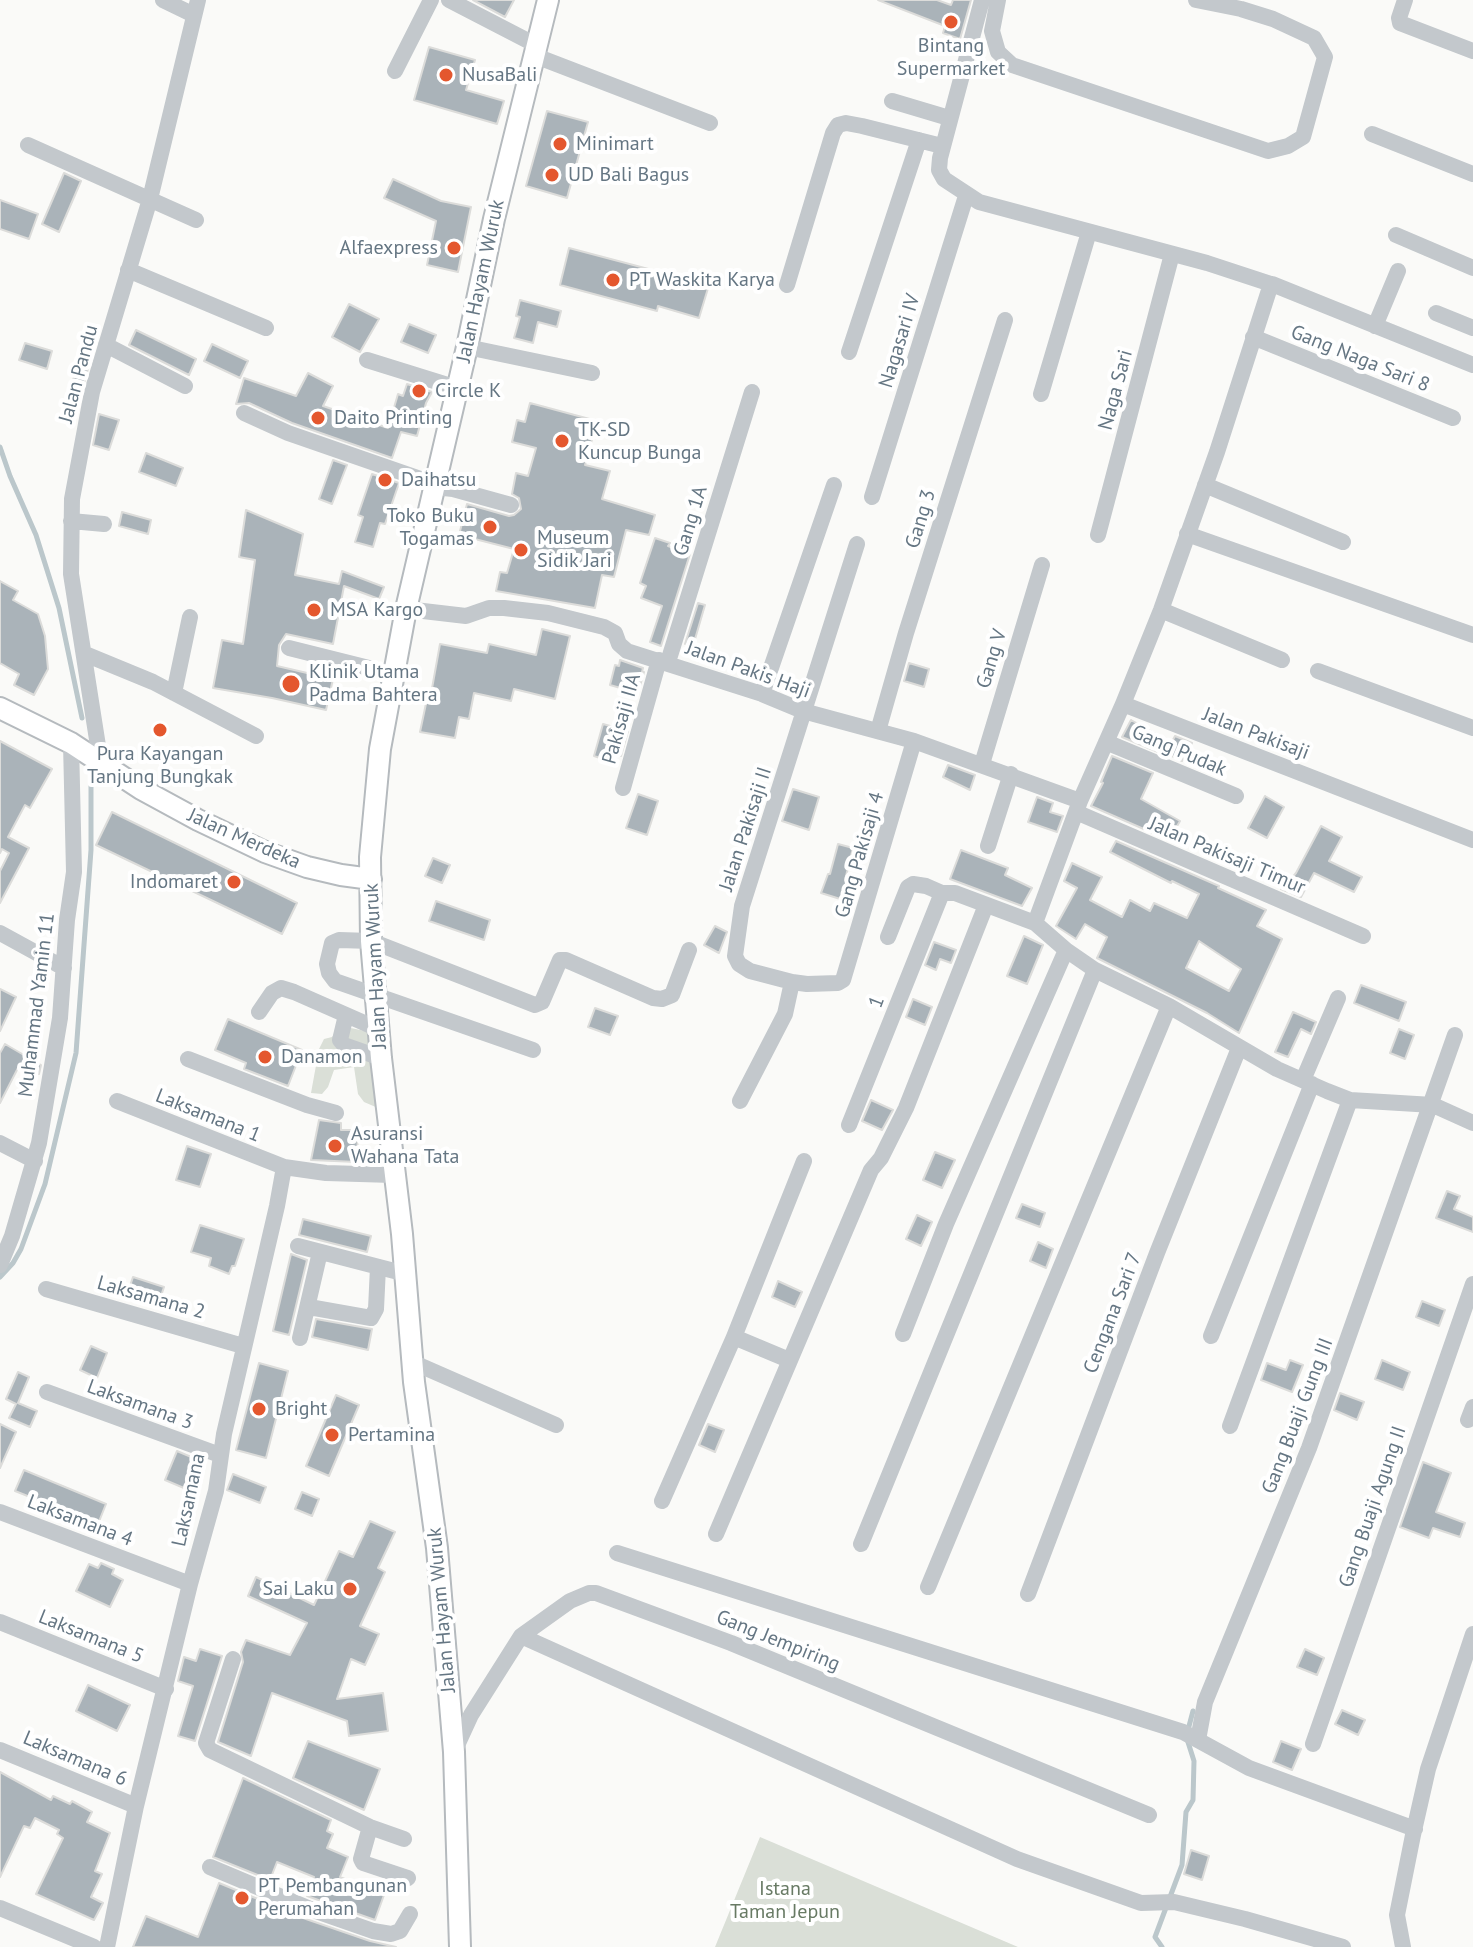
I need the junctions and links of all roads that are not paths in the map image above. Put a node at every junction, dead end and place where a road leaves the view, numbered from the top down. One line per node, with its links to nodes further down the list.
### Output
1 (163, 0): 9 (street)
2 (431, 0): 12 (street)
3 (449, 0): 10 (street)
4 (548, 0): 10 (main road, Jalan Hayam Wuruk)
5 (982, 0): 14 (street)
6 (998, 0): 7 (street)
7 (1196, 0)
8 (1405, 0): 11 (street)
9 (196, 8): 22 (street, Jalan Pandu)
10 (535, 50): 15 (street); 39 (main road, Jalan Hayam Wuruk)
11 (1473, 51)
12 (395, 71)
13 (892, 101): 14 (street)
14 (949, 118): 19 (street)
15 (710, 123)
16 (1372, 134): 20 (street)
17 (919, 140): 19 (street); 31 (street); 40 (street)
18 (28, 145): 22 (street)
19 (942, 146): 21 (street)
20 (1473, 174)
21 (966, 196): 24 (street); 53 (street, Nagasari IV)
22 (150, 199): 23 (street); 28 (street, Jalan Pandu)
23 (196, 220)
24 (1089, 232): 26 (street); 47 (street)
25 (1396, 235): 27 (street)
26 (1172, 254): 37 (street); 58 (street, Naga Sari)
27 (1473, 268)
28 (128, 270): 35 (street); 38 (street, Jalan Pandu)
29 (1398, 271): 34 (street)
30 (1272, 284): 34 (street)
31 (787, 285)
32 (1436, 313): 36 (street)
33 (1005, 320): 78 (street, Gang 3)
34 (1375, 326): 42 (street)
35 (266, 328)
36 (1473, 328)
37 (1253, 337): 49 (street, Gang Naga Sari 8); 51 (street)
38 (106, 345): 44 (street); 55 (street, Jalan Pandu)
39 (467, 347): 43 (street); 45 (main road, Jalan Hayam Wuruk)
40 (849, 352)
41 (367, 360): 45 (street)
42 (1473, 365)
43 (592, 373)
44 (185, 386)
45 (457, 388): 52 (main road, Jalan Hayam Wuruk)
46 (752, 392): 69 (street, Gang 1A)
47 (1041, 394)
48 (244, 413): 52 (street)
49 (1453, 418)
50 (834, 485): 73 (street)
51 (1205, 485): 57 (street); 59 (street)
52 (434, 486): 54 (street); 62 (main road, Jalan Hayam Wuruk)
53 (872, 497)
54 (511, 505)
55 (71, 521): 56 (street); 67 (street, Jalan Pandu)
56 (104, 524)
57 (1187, 534): 63 (street); 65 (street)
58 (1098, 535)
59 (1343, 542)
60 (857, 544): 76 (street, Jalan Pakisaji II)
61 (1042, 565): 83 (street, Gang V)
62 (406, 609): 69 (street, Jalan Pakis Haji); 71 (main road, Jalan Hayam Wuruk)
63 (1161, 610): 68 (street); 74 (street)
64 (190, 617): 72 (street)
65 (1473, 635)
66 (289, 648): 71 (street)
67 (85, 654): 72 (street); 84 (street, Jalan Pandu)
68 (1282, 660)
69 (664, 661): 73 (street, Jalan Pakis Haji); 86 (street, Pakisaji IIA)
70 (1318, 671): 77 (street)
71 (393, 674): 91 (main road, Jalan Hayam Wuruk)
72 (174, 693): 79 (street)
73 (762, 694): 76 (street, Jalan Pakis Haji)
74 (1123, 704): 81 (street); 89 (street, Jalan Pakisaji)
75 (0, 708): 82 (main road, Jalan Merdeka)
76 (803, 711): 78 (street, Jalan Pakis Haji); 103 (street, Jalan Pakisaji II)
77 (1473, 728)
78 (878, 731): 80 (street, Jalan Pakis Haji)
79 (256, 736)
80 (914, 741): 83 (street, Jalan Pakis Haji); 103 (street, Gang Pakisaji 4)
81 (1106, 742): 87 (street, Gang Pudak); 88 (street)
82 (71, 743): 84 (main road, Jalan Merdeka); 101 (street, Muhammad Yamin 11)
83 (982, 764): 85 (street, Jalan Pakis Haji)
84 (101, 765): 91 (main road, Jalan Merdeka)
85 (1011, 774): 88 (street, Jalan Pakis Haji); 90 (street)
86 (623, 788)
87 (1236, 796)
88 (1078, 807): 94 (street); 96 (street, Jalan Pakisaji Timur)
89 (1473, 840)
90 (988, 846)
91 (371, 879): 98 (main road, Jalan Hayam Wuruk)
92 (942, 893): 93 (street); 97 (street); 122 (street, 1)
93 (986, 905): 94 (street); 141 (street)
94 (1035, 923): 100 (street)
95 (0, 933): 101 (street)
96 (1363, 936)
97 (888, 937)
98 (371, 941): 99 (street); 104 (main road, Jalan Hayam Wuruk); 104 (street)
99 (689, 950)
100 (1066, 950): 102 (street); 136 (street)
101 (64, 968): 124 (street, Muhammad Yamin 11)
102 (1095, 970): 106 (street); 150 (street)
103 (792, 982): 118 (street)
104 (375, 994): 109 (main road, Jalan Hayam Wuruk); 112 (street)
105 (1338, 998): 115 (street)
106 (1169, 1006): 111 (street); 153 (street)
107 (259, 1012): 108 (street)
108 (346, 1015): 109 (street); 113 (street)
109 (378, 1029): 113 (main road, Jalan Hayam Wuruk)
110 (1455, 1035): 119 (street, Gang Buaji Gung III)
111 (1239, 1048): 115 (street); 154 (street, Cengana Sari 7)
112 (533, 1050)
113 (381, 1058): 127 (main road, Jalan Hayam Wuruk)
114 (188, 1059): 120 (street)
115 (1308, 1082): 116 (street); 137 (street)
116 (1350, 1100): 119 (street); 145 (street)
117 (117, 1101): 126 (street, Laksamana 1)
118 (740, 1101)
119 (1433, 1105): 121 (street); 160 (street, Gang Buaji Gung III)
120 (336, 1113)
121 (1473, 1123)
122 (849, 1125)
123 (0, 1143): 124 (street)
124 (35, 1161): 130 (street, Muhammad Yamin 11)
125 (804, 1161): 138 (street)
126 (284, 1167): 127 (street); 140 (street, Laksamana)
127 (393, 1175): 132 (main road, Jalan Hayam Wuruk)
128 (298, 1246): 129 (street)
129 (320, 1252): 131 (street); 135 (street)
130 (0, 1265)
131 (378, 1267): 132 (street); 135 (street)
132 (406, 1274): 142 (main road, Jalan Hayam Wuruk)
133 (1473, 1284): 161 (street, Gang Buaji Agung II)
134 (46, 1289): 140 (street, Laksamana 2)
135 (309, 1307): 139 (street)
136 (903, 1334)
137 (1211, 1336)
138 (734, 1337): 141 (street); 147 (street)
139 (300, 1338)
140 (243, 1346): 146 (street, Laksamana)
141 (789, 1360): 149 (street)
142 (412, 1362): 144 (street); 163 (main road, Jalan Hayam Wuruk)
143 (47, 1392): 146 (street, Laksamana 3)
144 (556, 1425)
145 (1230, 1426)
146 (220, 1455): 152 (street, Laksamana)
147 (662, 1501)
148 (0, 1512): 152 (street, Laksamana 4)
149 (716, 1534)
150 (861, 1544)
151 (617, 1553): 160 (street)
152 (190, 1584): 159 (street, Laksamana)
153 (928, 1587)
154 (1028, 1594)
155 (0, 1622): 159 (street, Laksamana 5)
156 (1473, 1634): 167 (street)
157 (521, 1636): 163 (street, Gang Jempiring); 165 (street, Gang Jempiring); 176 (street)
158 (233, 1659): 166 (street)
159 (166, 1689): 164 (street, Laksamana)
160 (1192, 1737): 167 (street)
161 (1313, 1744)
162 (0, 1750): 164 (street, Laksamana 6)
163 (454, 1752): 175 (main road, Jalan Hayam Wuruk)
164 (136, 1806): 174 (street, Laksamana)
165 (1149, 1815)
166 (370, 1827): 168 (street); 170 (street)
167 (1415, 1829): 177 (street)
168 (404, 1839)
169 (210, 1867): 172 (street)
170 (408, 1878)
171 (0, 1908): 173 (street)
172 (410, 1914)
173 (94, 1947)
174 (107, 1947)
175 (460, 1947)
176 (1343, 1947)
177 (1403, 1947)

